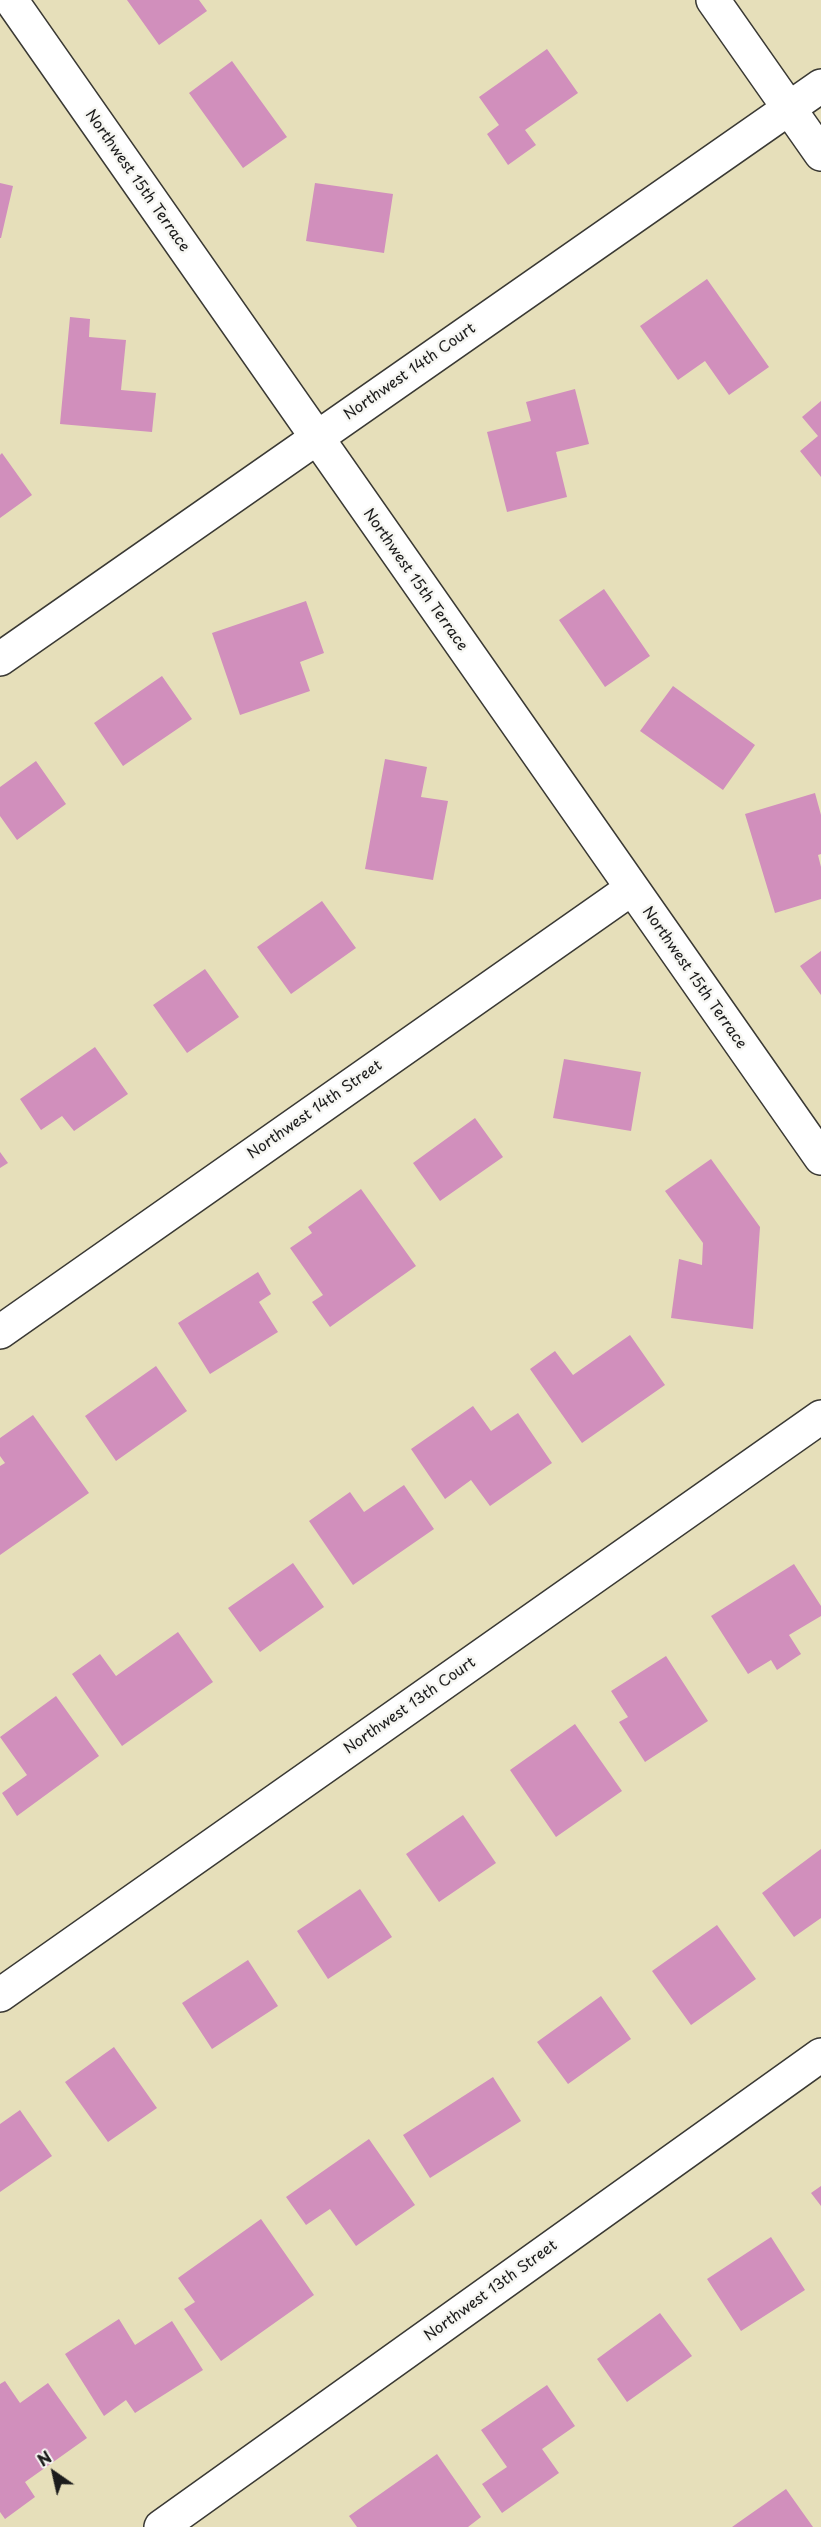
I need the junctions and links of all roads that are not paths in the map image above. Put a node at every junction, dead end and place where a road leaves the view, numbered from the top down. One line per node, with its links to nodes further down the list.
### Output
1 (11, 0): 6 (street, Northwest 15th Terrace)
2 (713, 0): 4 (street)
3 (821, 86): 4 (street, Northwest 14th Court)
4 (789, 108): 5 (street); 6 (street, Northwest 14th Court)
5 (821, 153)
6 (316, 438): 7 (street, Northwest 14th Court); 8 (street, Northwest 15th Terrace)
7 (0, 659)
8 (631, 889): 9 (street, Northwest 15th Terrace); 10 (street, Northwest 14th Street)
9 (821, 1158)
10 (0, 1332)
11 (821, 1417): 12 (street, Northwest 13th Court)
12 (0, 1995)
13 (821, 2055): 14 (street, Northwest 13th Street)
14 (161, 2527)

